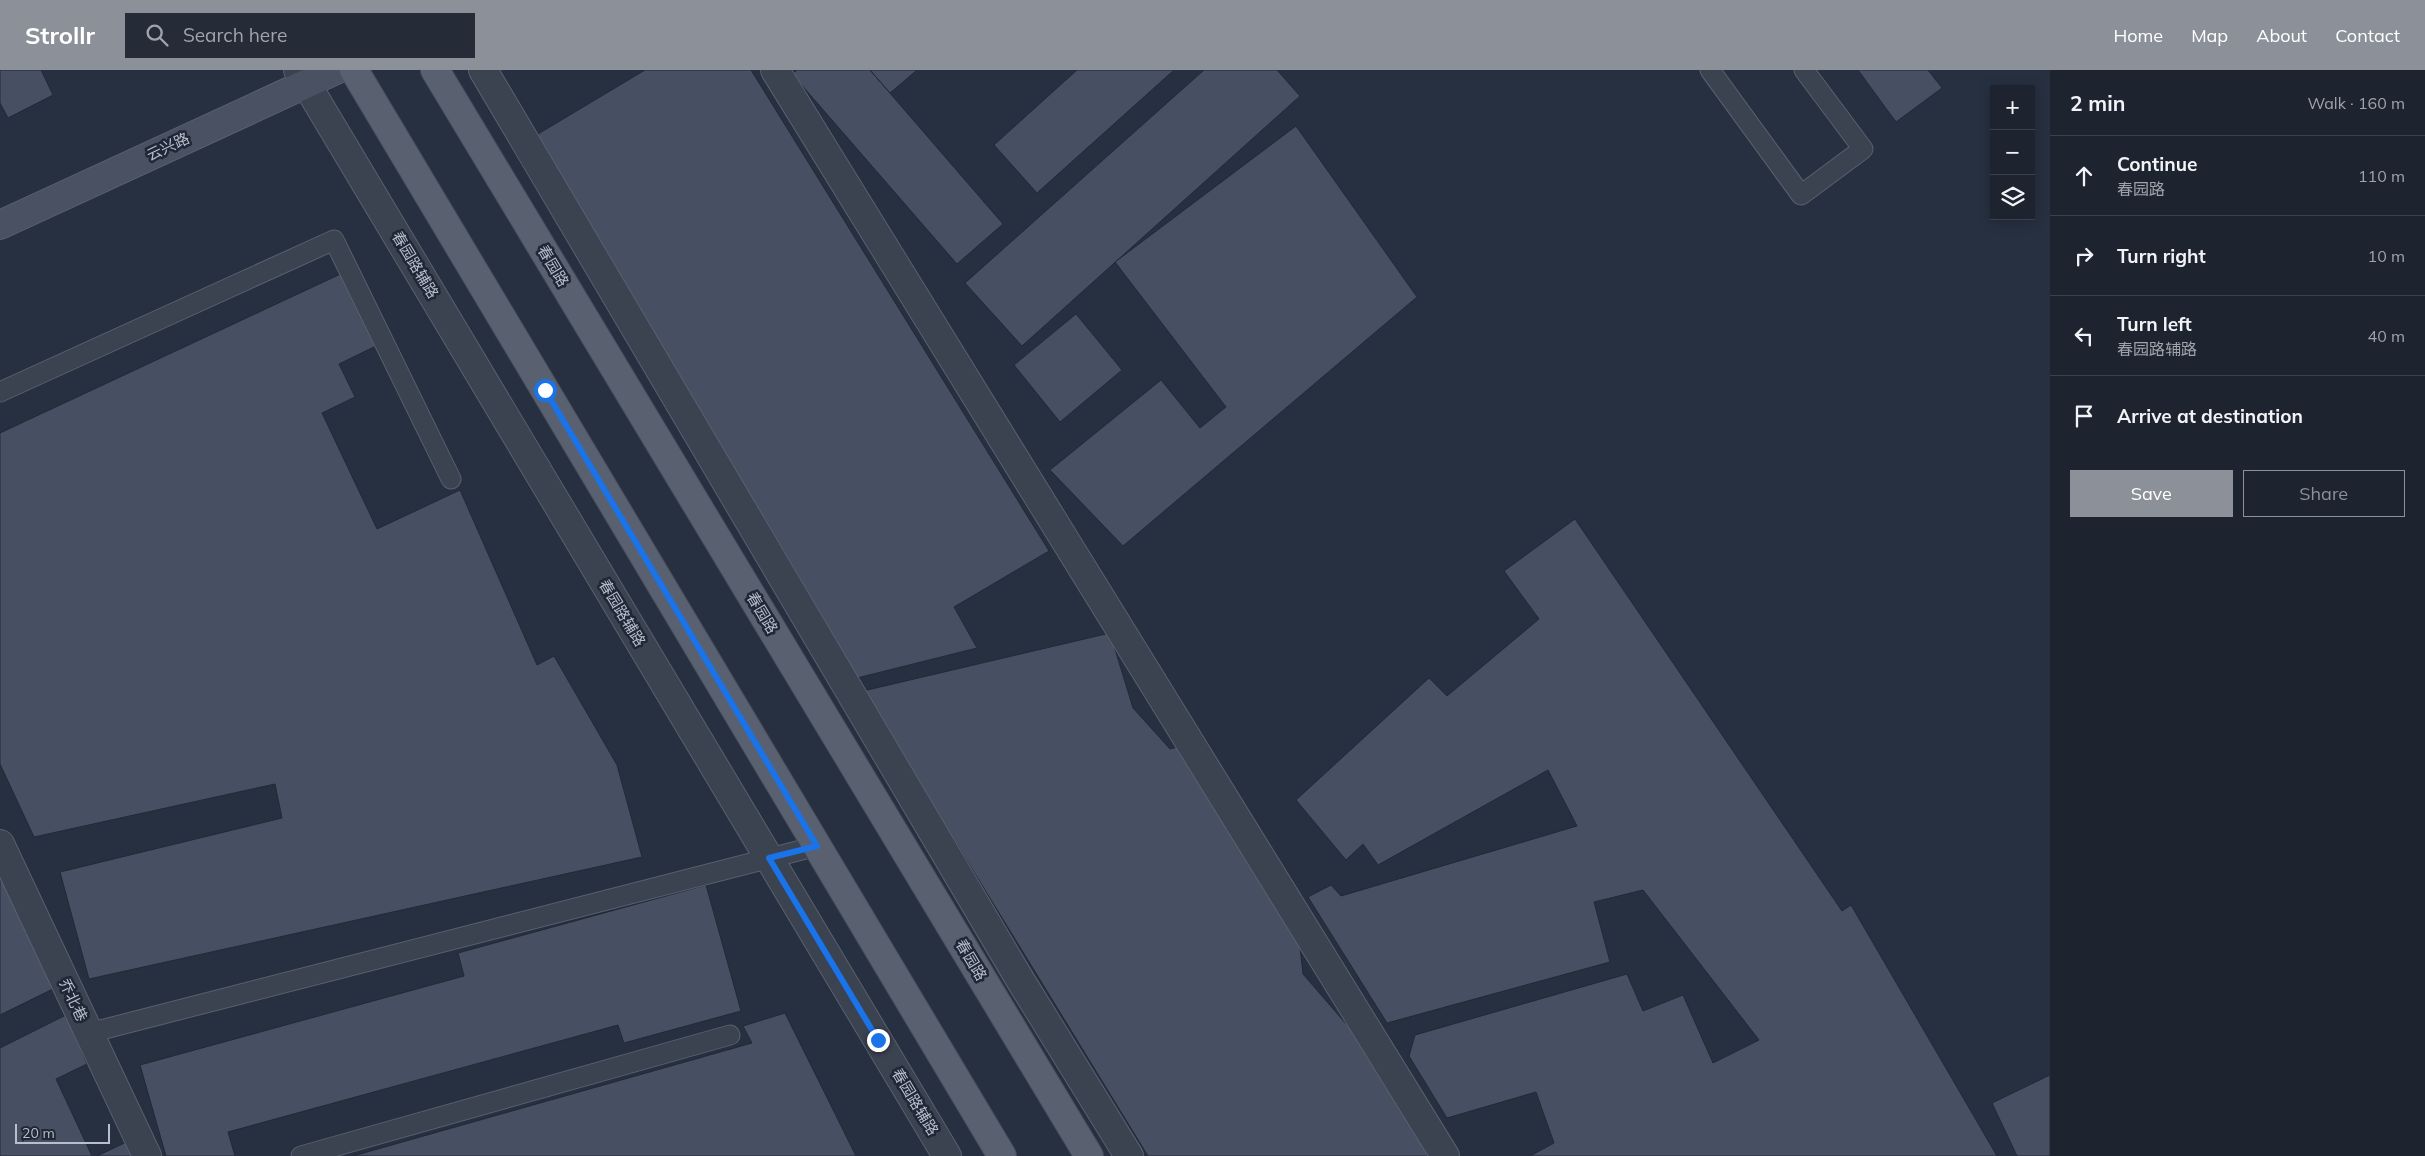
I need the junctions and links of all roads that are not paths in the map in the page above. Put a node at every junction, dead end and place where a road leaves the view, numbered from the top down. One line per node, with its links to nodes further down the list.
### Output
1 (336, 70): 8 (main road, 云兴路)
2 (354, 70): 13 (main road)
3 (435, 70): 21 (main road, 春园路)
4 (483, 70): 22 (street)
5 (775, 70): 23 (street)
6 (1710, 70): 7 (lane)
7 (1804, 70)
8 (302, 77): 9 (main road, 云兴路); 14 (street, 春园路辅路)
9 (0, 225)
10 (0, 392): 11 (lane)
11 (450, 479)
12 (0, 844): 15 (street, 乔北巷)
13 (817, 846): 14 (lane); 20 (main road)
14 (769, 858): 15 (lane); 19 (street, 春园路辅路)
15 (89, 1033): 17 (street, 乔北巷)
16 (730, 1035): 18 (lane)
17 (147, 1156)
18 (301, 1156)
19 (947, 1156)
20 (1002, 1156)
21 (1089, 1156)
22 (1129, 1156)
23 (1445, 1156)

